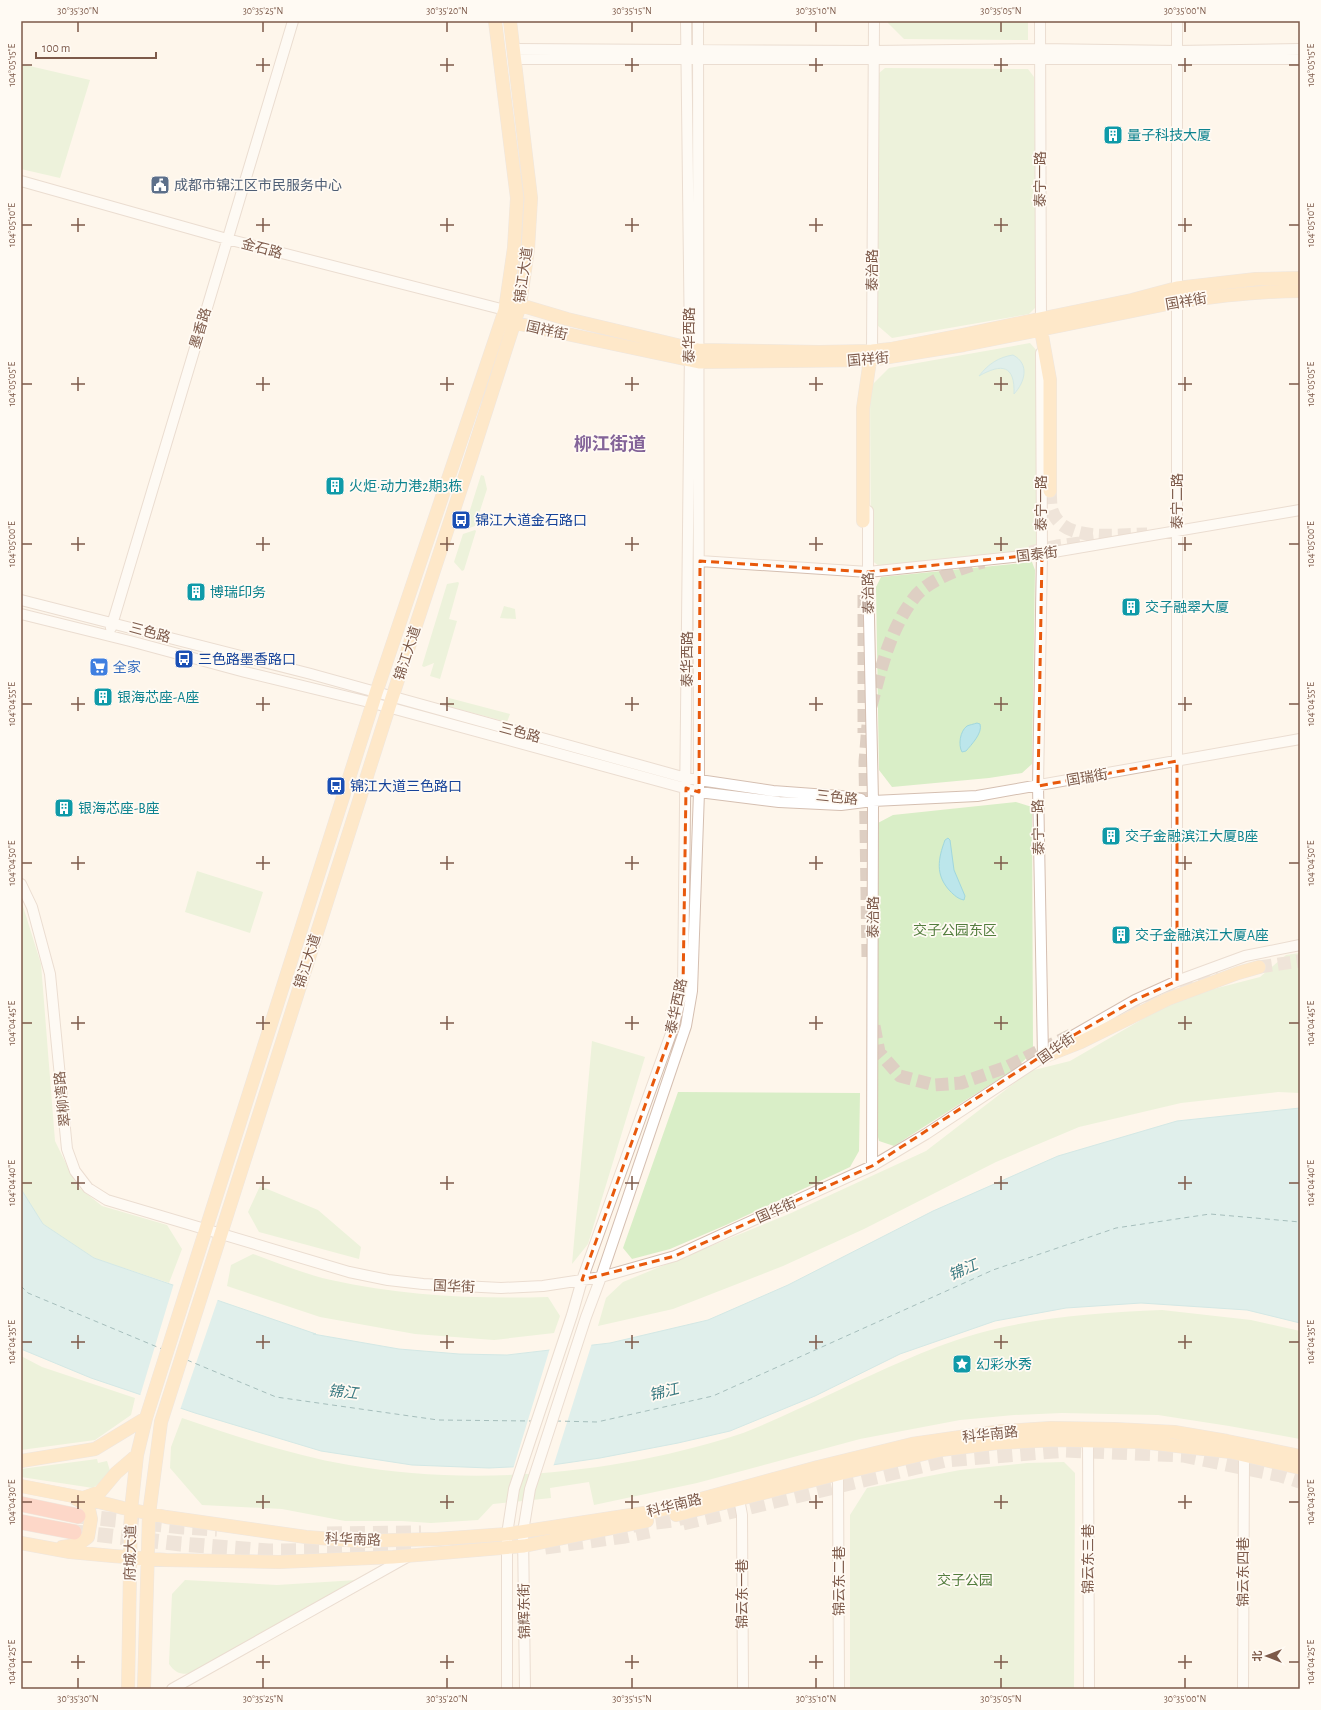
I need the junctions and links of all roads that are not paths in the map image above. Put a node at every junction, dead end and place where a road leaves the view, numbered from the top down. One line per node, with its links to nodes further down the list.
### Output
1 (293, 21): 18 (street, 墨香路)
2 (495, 21): 24 (main road, 锦江大道)
3 (510, 21): 10 (main road, 锦江大道)
4 (686, 21): 11 (street, 泰华西路)
5 (698, 21): 12 (street, 泰华西路)
6 (874, 21): 14 (street, 泰治路)
7 (1040, 21): 13 (street, 泰宁一路)
8 (1177, 21): 15 (street, 泰宁二路)
9 (1300, 49): 15 (street)
10 (514, 54): 11 (street); 23 (main road, 锦江大道)
11 (686, 54): 12 (street); 27 (street, 泰华西路)
12 (698, 54): 14 (street); 27 (street, 泰华西路)
13 (1040, 54): 14 (street); 15 (street); 26 (street, 泰宁一路)
14 (874, 55): 28 (street, 泰治路)
15 (1177, 55): 16 (street); 20 (street, 泰宁二路)
16 (1300, 59)
17 (21, 181): 18 (street, 金石路)
18 (227, 239): 24 (street, 金石路); 38 (street, 墨香路)
19 (1300, 278): 20 (main road, 国祥街)
20 (1177, 288): 22 (street, 泰宁二路); 26 (main road, 国祥街)
21 (1300, 291): 22 (main road, 国祥街)
22 (1177, 302): 26 (main road, 国祥街); 32 (street, 泰宁二路)
23 (520, 305): 24 (main road, 国祥街); 25 (main road, 锦江大道); 27 (main road, 国祥街)
24 (505, 310): 25 (main road, 国祥街); 40 (main road, 锦江大道)
25 (515, 323): 27 (main road, 国祥街); 41 (main road, 锦江大道)
26 (1041, 324): 28 (main road, 国祥街); 29 (main road); 33 (street, 泰宁一路)
27 (694, 355): 28 (main road, 国祥街); 34 (street, 泰华西路); 45 (street, 泰华西路)
28 (871, 356): 31 (main road); 35 (street, 泰治路)
29 (1050, 491)
30 (1300, 510): 32 (street, 国泰街)
31 (863, 521)
32 (1177, 532): 33 (street, 国泰街); 43 (street, 泰宁二路)
33 (1042, 554): 35 (street, 国泰街); 46 (street, 泰宁一路)
34 (700, 560): 35 (street, 国泰街); 44 (street, 泰华西路)
35 (868, 572): 48 (street, 泰治路)
36 (21, 600): 38 (street, 三色路)
37 (21, 614): 39 (street, 三色路)
38 (113, 622): 39 (street, 墨香路); 40 (street, 三色路)
39 (109, 635): 40 (street, 三色路)
40 (374, 698): 41 (street, 三色路); 55 (main road, 锦江大道)
41 (391, 702): 45 (street, 三色路); 56 (main road, 锦江大道)
42 (1300, 739): 43 (street, 国瑞街)
43 (1177, 761): 46 (street, 国瑞街); 52 (street, 泰宁二路)
44 (699, 781): 45 (street, 三色路); 47 (street, 泰华西路); 48 (street, 三色路)
45 (686, 783): 47 (street, 三色路); 59 (street, 泰华西路)
46 (1038, 786): 48 (street, 国瑞街); 53 (street, 泰宁一路)
47 (699, 792): 48 (street, 三色路); 58 (street, 泰华西路)
48 (873, 801): 54 (street, 泰治路)
49 (21, 884): 55 (street, 翠柳湾路)
50 (1300, 945): 52 (street, 国华街)
51 (1260, 967): 53 (main road)
52 (1177, 982): 53 (street, 国华街)
53 (1043, 1057): 54 (street, 国华街)
54 (872, 1166): 58 (street, 国华街)
55 (206, 1229): 56 (street, 国华街); 60 (main road, 锦江大道)
56 (220, 1233): 57 (main road, 锦江大道); 59 (street, 国华街)
57 (207, 1273): 76 (main road, 府城大道)
58 (601, 1277): 59 (street, 国华街); 70 (street, 泰华西路)
59 (582, 1280): 69 (street, 泰华西路)
60 (146, 1418): 62 (main road, 府城大道); 65 (main road)
61 (1088, 1435): 63 (main road, 科华南路); 64 (main road, 科华南路); 67 (main road, 科华南路); 80 (main road, 科华南路); 96 (street, 锦云东三巷)
62 (137, 1455): 72 (main road); 75 (main road, 府城大道)
63 (1244, 1455): 66 (main road, 科华南路); 97 (street, 锦云东四巷)
64 (1300, 1456)
65 (21, 1461)
66 (1300, 1468)
67 (838, 1474): 73 (main road, 科华南路); 95 (street, 锦云东二巷)
68 (21, 1486): 71 (main road, 科华南路)
69 (514, 1489): 81 (street, 锦辉东街)
70 (530, 1489): 80 (street, 锦辉东街)
71 (70, 1496): 72 (main road, 科华南路); 85 (main road)
72 (83, 1498): 75 (main road, 科华南路)
73 (739, 1499): 83 (main road, 科华南路); 94 (street, 锦云东一巷)
74 (21, 1504): 77 (highway)
75 (131, 1510): 76 (main road, 科华南路); 87 (main road, 府城大道)
76 (149, 1514): 81 (main road, 科华南路); 88 (main road, 府城大道)
77 (78, 1516)
78 (21, 1522): 79 (highway)
79 (74, 1532)
80 (523, 1532): 81 (main road, 科华南路); 83 (street, 锦辉东街)
81 (507, 1534): 84 (street, 锦辉东街)
82 (21, 1543): 85 (main road, 科华南路)
83 (524, 1546): 84 (main road, 科华南路); 93 (street, 锦辉东街)
84 (507, 1547): 86 (main road, 科华南路); 92 (street, 锦辉东街)
85 (52, 1549): 87 (main road, 科华南路)
86 (411, 1556): 88 (main road, 科华南路); 91 (street)
87 (130, 1557): 88 (main road, 科华南路); 89 (main road, 府城大道)
88 (149, 1559): 90 (main road, 府城大道)
89 (128, 1689)
90 (144, 1689)
91 (172, 1689)
92 (507, 1689)
93 (525, 1689)
94 (743, 1689)
95 (839, 1689)
96 (1089, 1689)
97 (1243, 1689)

